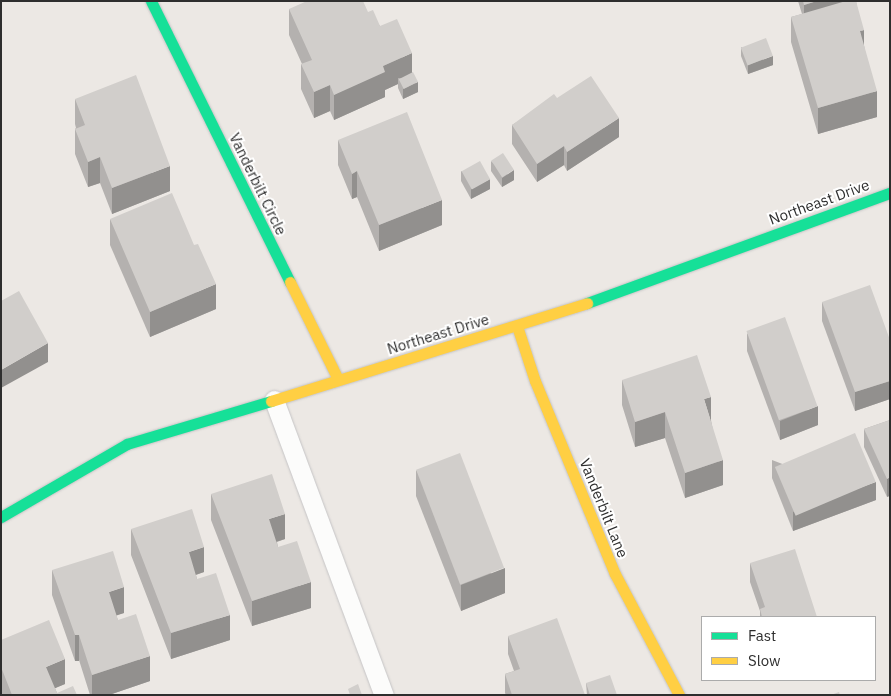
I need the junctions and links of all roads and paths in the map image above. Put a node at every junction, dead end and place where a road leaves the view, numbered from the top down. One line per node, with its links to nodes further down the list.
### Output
1 (151, 1): 4 (street, Vanderbilt Circle)
2 (890, 192): 3 (street, Northeast Drive)
3 (517, 326): 4 (street, Northeast Drive); 8 (street, Vanderbilt Lane)
4 (338, 380): 5 (street, Northeast Drive)
5 (274, 400): 6 (street, Northeast Drive); 7 (lane)
6 (1, 517)
7 (384, 695)
8 (679, 695)

